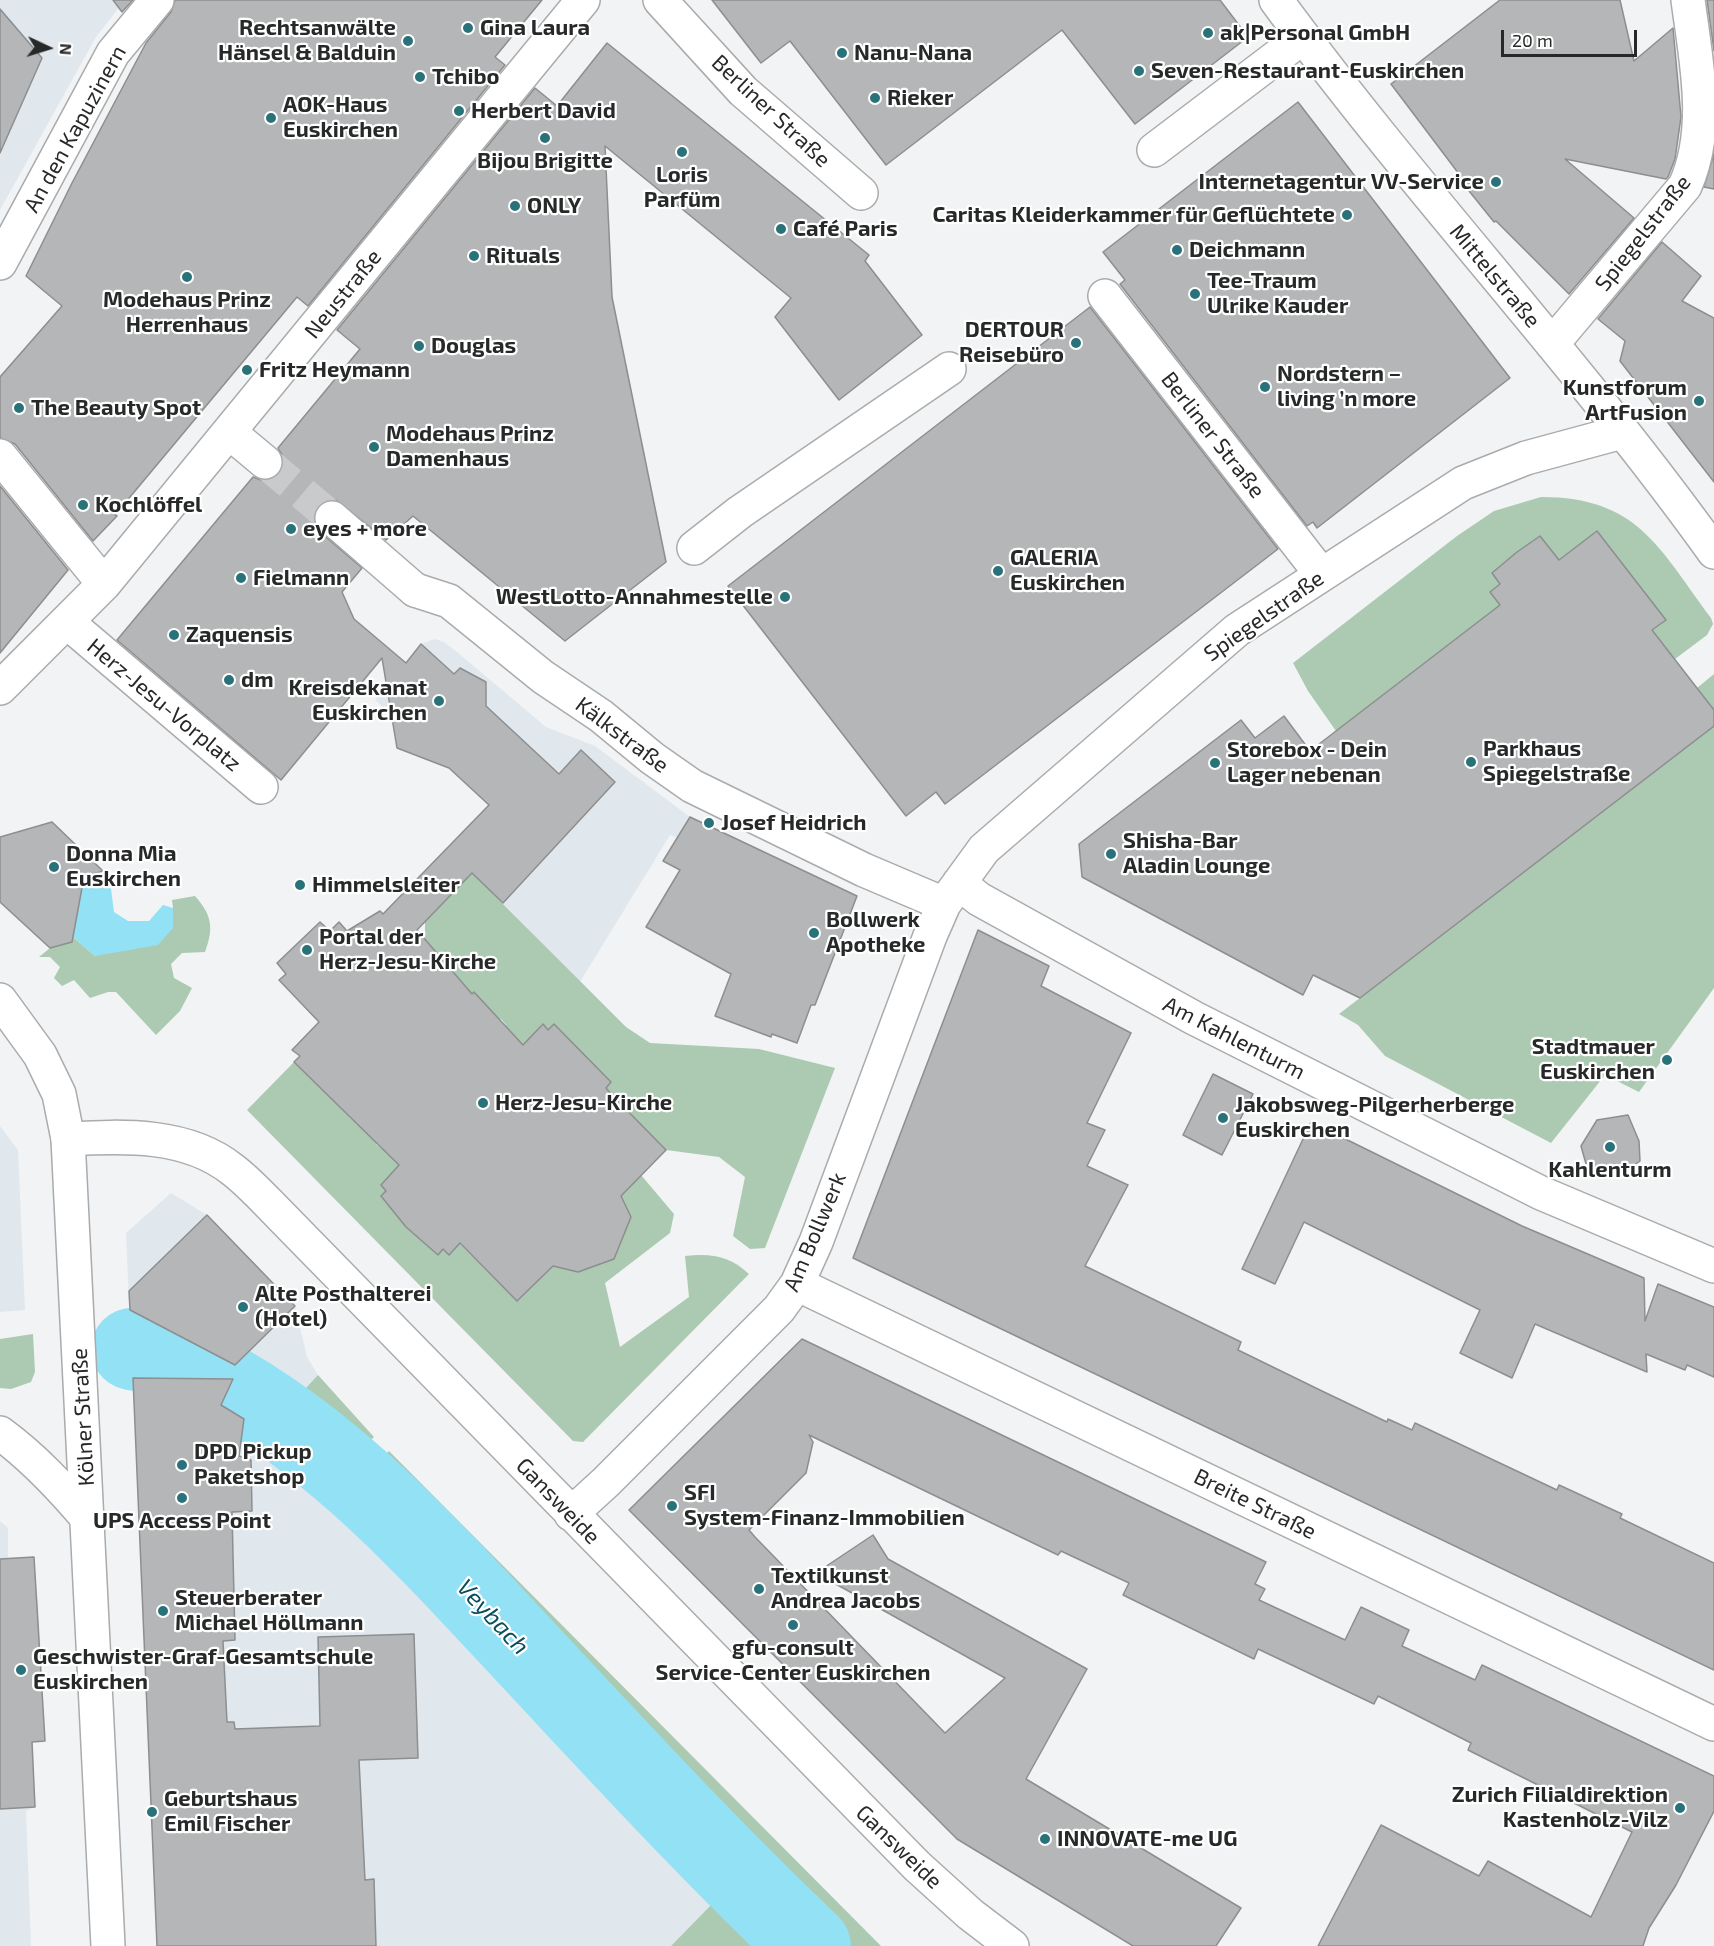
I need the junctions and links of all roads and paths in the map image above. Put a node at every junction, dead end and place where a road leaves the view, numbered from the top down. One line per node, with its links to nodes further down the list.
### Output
1 (157, 0): 9 (street, An den Kapuzinern)
2 (583, 0): 13 (street, Neustraße)
3 (660, 0): 8 (street, Berliner Straße)
4 (1276, 0): 6 (street, Mittelstraße)
5 (1688, 0): 11 (street, Spiegelstraße)
6 (1303, 37): 7 (street); 11 (street, Mittelstraße)
7 (1154, 150)
8 (861, 193)
9 (0, 263)
10 (1106, 296): 20 (street, Berliner Straße)
11 (1552, 345): 14 (street, Mittelstraße)
12 (949, 369): 18 (street)
13 (229, 432): 16 (street); 21 (street, Neustraße)
14 (1623, 432): 19 (street, Mittelstraße); 20 (street, Spiegelstraße)
15 (0, 456): 21 (street)
16 (265, 462)
17 (332, 518): 25 (street, Kälkstraße)
18 (694, 548)
19 (1714, 552)
20 (1321, 574): 25 (street, Spiegelstraße)
21 (104, 584): 22 (street, Neustraße)
22 (67, 622): 23 (street, Neustraße); 24 (street, Herz-Jesu-Vorplatz)
23 (0, 688)
24 (261, 787)
25 (951, 893): 28 (street, Am Kahlenturm); 29 (street, Am Bollwerk)
26 (0, 1000): 27 (street, Kölner Straße)
27 (68, 1139): 31 (street, Gansweide); 32 (street, Kölner Straße)
28 (1714, 1266)
29 (797, 1284): 31 (street, Am Bollwerk); 33 (street, Breite Straße)
30 (0, 1433): 32 (street)
31 (571, 1514): 35 (street, Gansweide)
32 (88, 1519): 34 (street, Kölner Straße)
33 (1714, 1724)
34 (108, 1946)
35 (1012, 1946)

